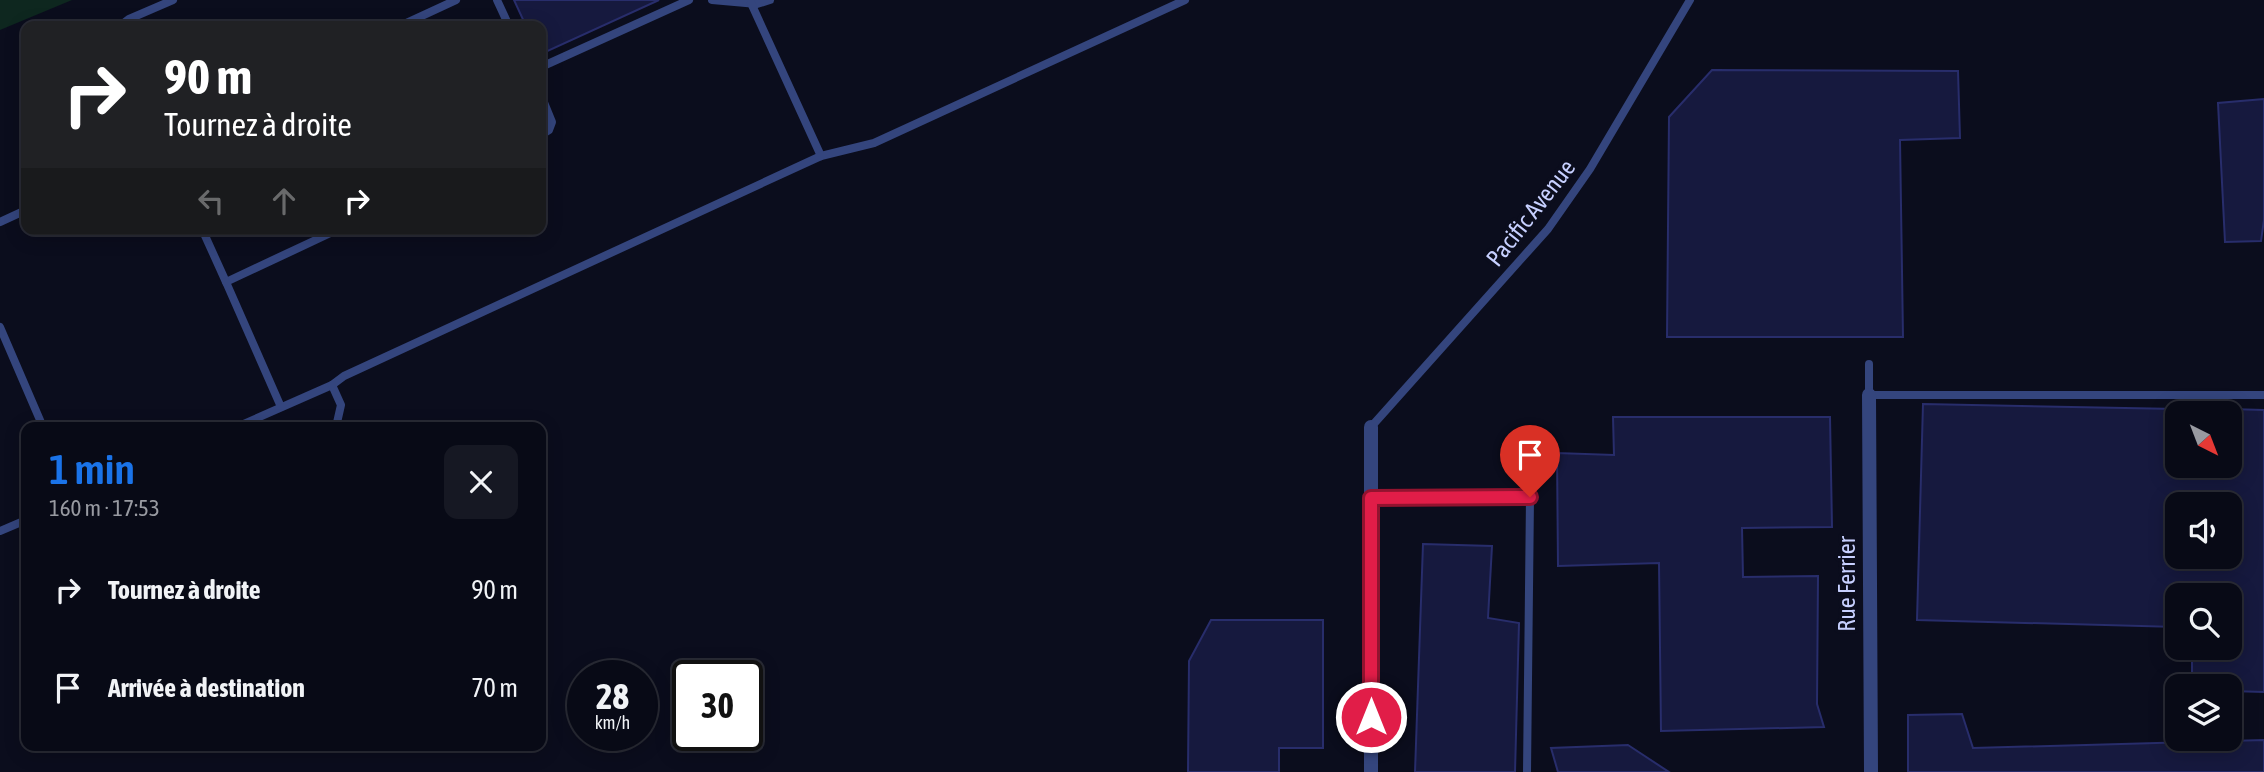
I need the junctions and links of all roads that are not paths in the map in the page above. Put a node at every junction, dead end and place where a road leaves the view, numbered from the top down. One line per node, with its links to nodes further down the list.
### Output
1 (173, 0): 10 (lane)
2 (456, 0): 11 (lane)
3 (497, 0): 12 (lane)
4 (690, 0): 13 (lane)
5 (712, 0): 9 (lane)
6 (770, 0): 9 (lane)
7 (1185, 0): 16 (lane)
8 (1690, 0): 31 (lane, Pacific Avenue)
9 (751, 4): 16 (lane)
10 (127, 21)
11 (411, 21)
12 (507, 21)
13 (546, 65)
14 (546, 107): 15 (lane)
15 (546, 132)
16 (821, 156): 24 (lane)
17 (21, 212): 18 (lane)
18 (0, 222)
19 (205, 235): 21 (lane)
20 (326, 235): 21 (lane)
21 (226, 282): 27 (lane)
22 (0, 327): 28 (lane)
23 (1869, 364): 25 (lane)
24 (331, 385): 27 (lane); 30 (lane)
25 (1870, 395): 26 (lane); 37 (street, Rue Ferrier)
26 (2264, 395)
27 (281, 407): 29 (lane)
28 (41, 422)
29 (248, 422)
30 (337, 422)
31 (1371, 427): 32 (street)
32 (1371, 498): 35 (street); 36 (lane)
33 (21, 522): 34 (lane)
34 (0, 531)
35 (1371, 772)
36 (1527, 772)
37 (1871, 772)

